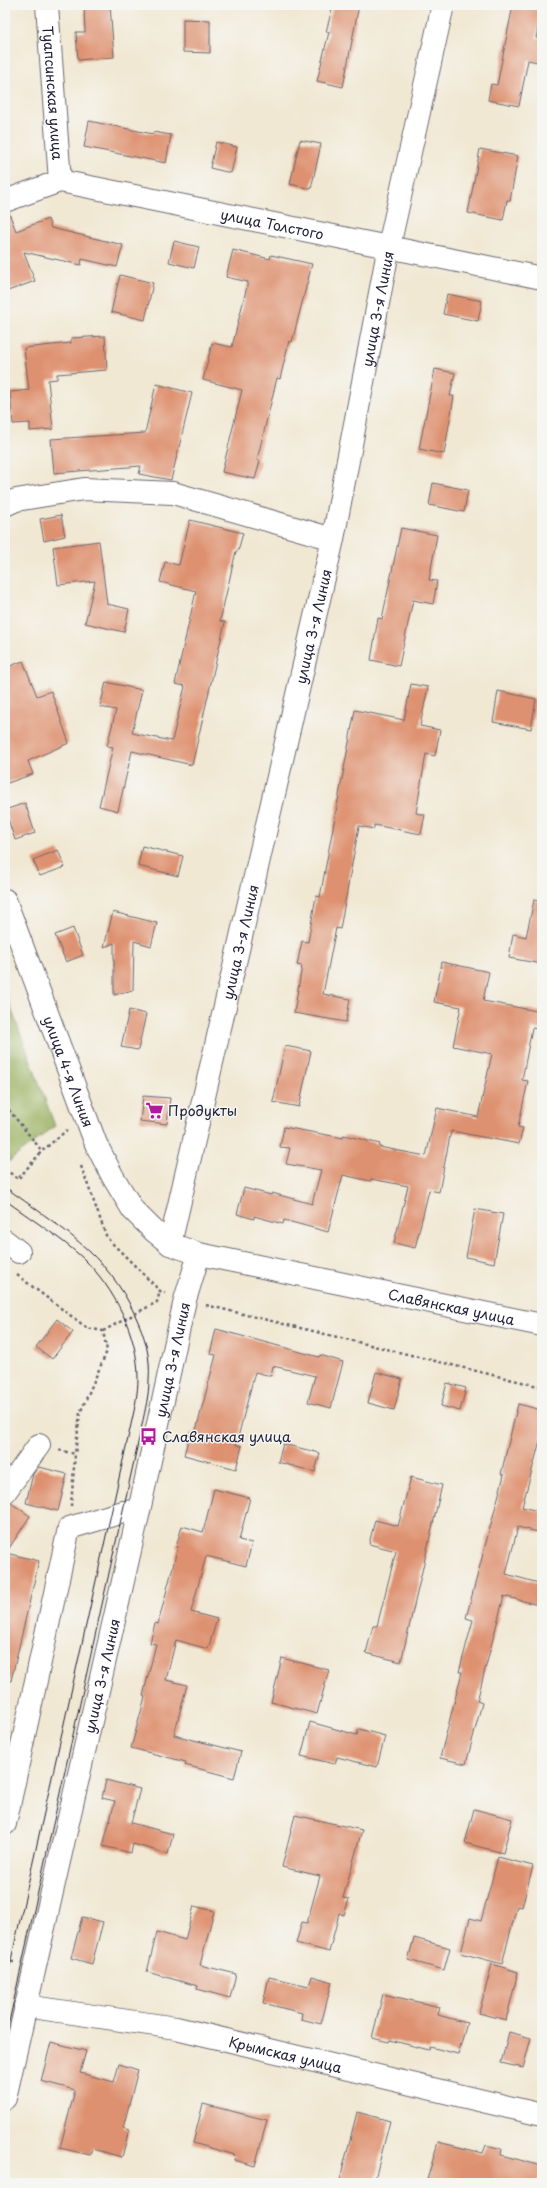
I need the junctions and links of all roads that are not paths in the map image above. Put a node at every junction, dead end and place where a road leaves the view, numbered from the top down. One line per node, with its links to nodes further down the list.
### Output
1 (47, 5): 3 (street, Туапсинская улица)
2 (443, 5): 5 (street, улица 3-я Линия)
3 (60, 181): 4 (street); 5 (street, улица Толстого)
4 (5, 201)
5 (389, 246): 6 (street, улица Толстого); 8 (street, улица 3-я Линия)
6 (542, 278)
7 (5, 505): 8 (street)
8 (333, 539): 10 (street, улица 3-я Линия)
9 (5, 900): 10 (street, улица 4-я Линия)
10 (162, 1237): 11 (street, Славянская улица)
11 (199, 1254): 12 (street, Славянская улица); 15 (street, улица 3-я Линия)
12 (542, 1325)
13 (39, 1445): 14 (street)
14 (5, 1492)
15 (139, 1511): 16 (street); 17 (street, улица 3-я Линия)
16 (5, 1824)
17 (25, 2006): 18 (street, улица 3-я Линия); 19 (street, Крымская улица)
18 (5, 2098)
19 (542, 2115)

